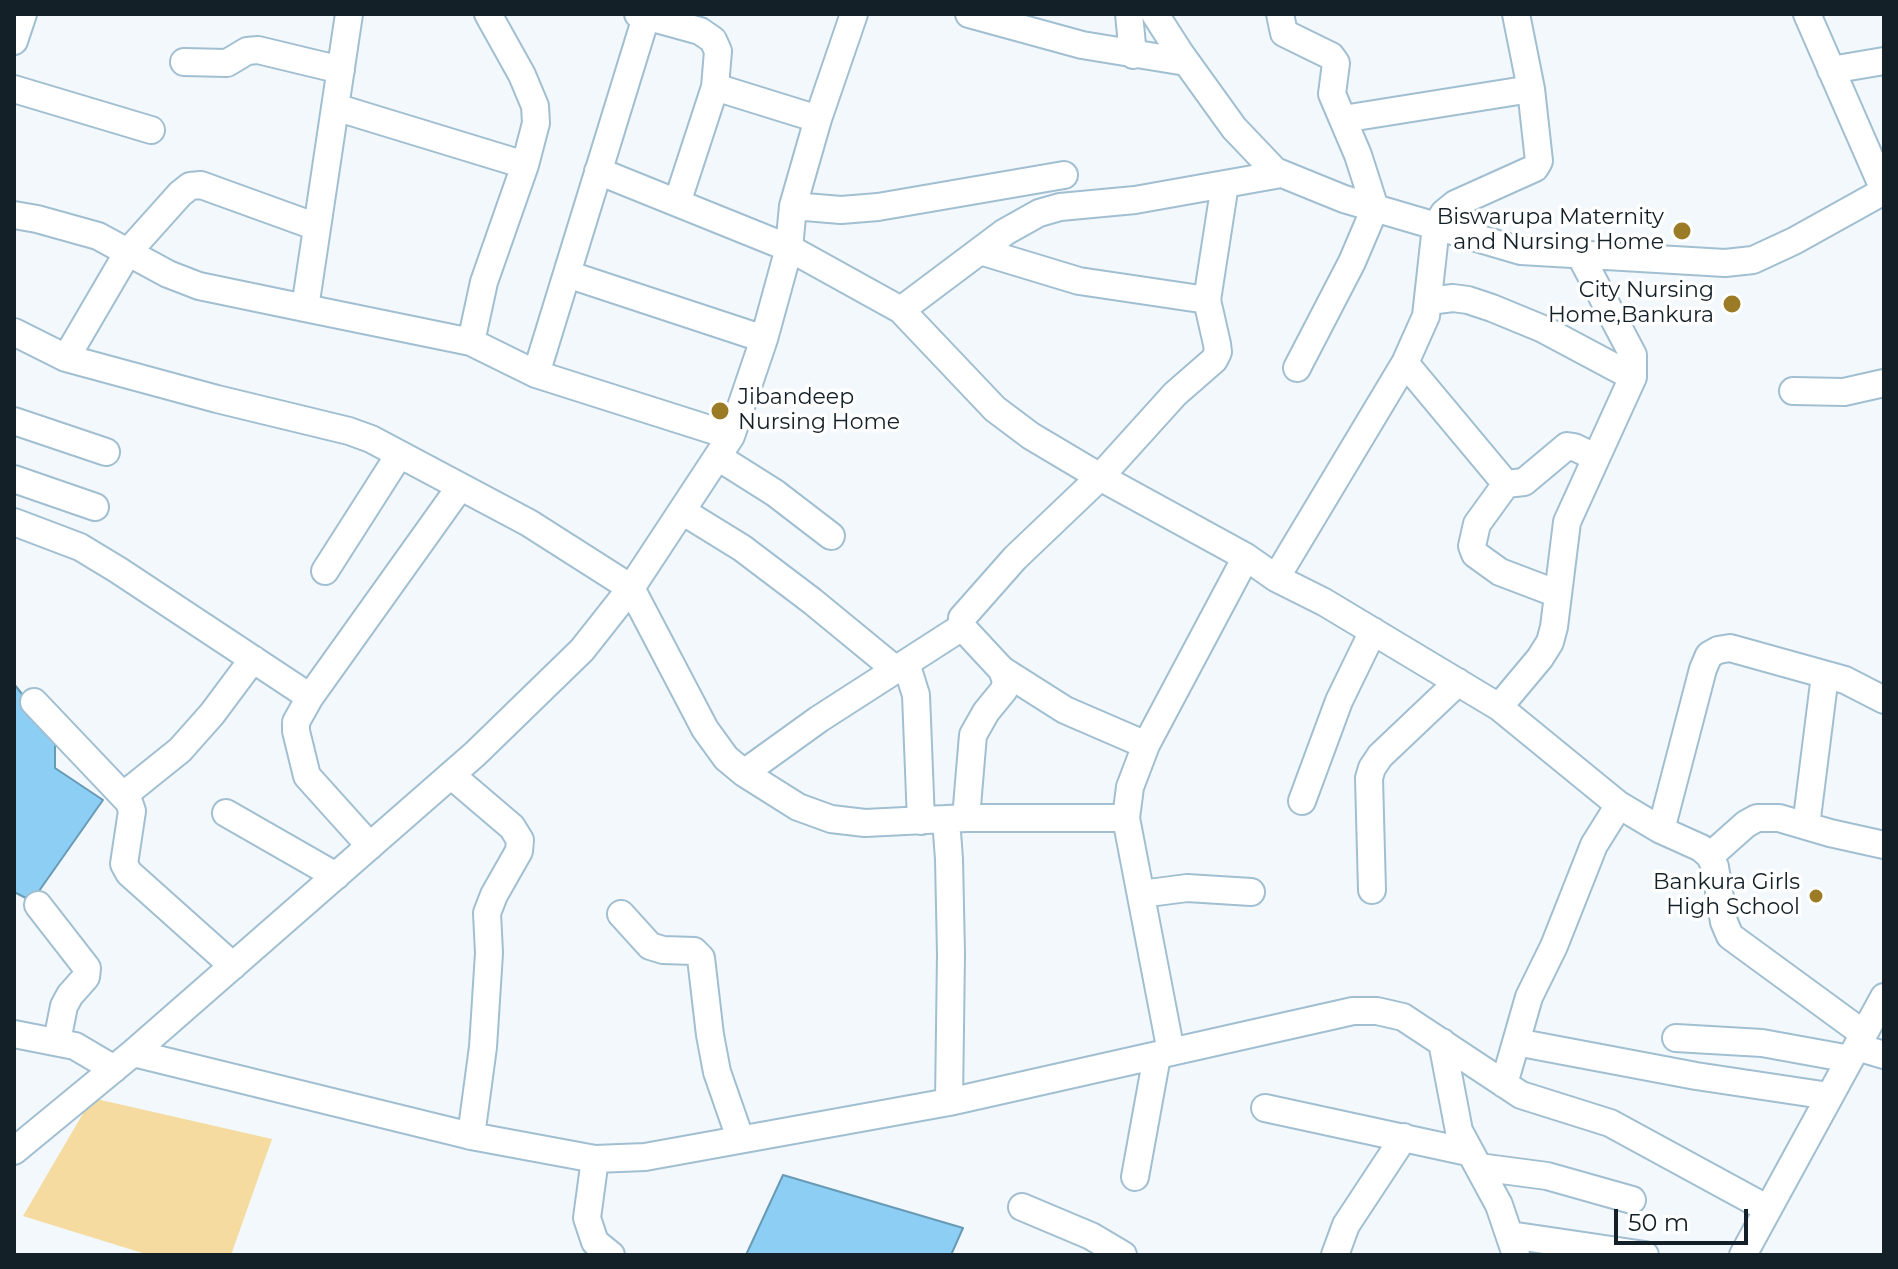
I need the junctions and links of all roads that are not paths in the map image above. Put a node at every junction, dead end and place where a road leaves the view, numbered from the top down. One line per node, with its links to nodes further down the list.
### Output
1 (23, 14): 12 (street)
2 (349, 14): 17 (street)
3 (488, 14): 26 (street)
4 (854, 14): 23 (street)
5 (969, 14): 13 (street)
6 (1129, 14): 13 (street)
7 (1155, 14): 16 (street)
8 (1280, 14): 24 (street)
9 (1516, 14): 21 (street)
10 (1807, 14): 18 (street)
11 (642, 15): 19 (street); 27 (street)
12 (14, 41)
13 (1133, 55): 16 (street)
14 (1884, 61): 18 (street)
15 (184, 62): 17 (street)
16 (1186, 62): 28 (street)
17 (341, 70): 22 (street)
18 (1831, 70): 31 (street)
19 (715, 87): 23 (street); 32 (street)
20 (14, 89): 25 (street)
21 (1531, 89): 24 (street); 36 (street)
22 (335, 107): 26 (street); 37 (street)
23 (818, 119): 33 (street)
24 (1343, 119): 34 (street)
25 (151, 130)
26 (525, 165): 49 (street)
27 (598, 171): 32 (street); 42 (street)
28 (1281, 174): 30 (street); 34 (street)
29 (1064, 175): 33 (street)
30 (1225, 184): 39 (street); 43 (street)
31 (1884, 190): 41 (street)
32 (677, 203): 38 (street)
33 (793, 206): 38 (street)
34 (1375, 208): 36 (street); 52 (street)
35 (15, 220): 40 (street)
36 (1436, 226): 41 (street); 44 (street)
37 (317, 227): 40 (street); 45 (street)
38 (789, 248): 46 (street); 48 (street)
39 (980, 251): 43 (street); 46 (street)
40 (128, 252): 45 (street); 50 (street)
41 (1580, 255): 54 (street)
42 (567, 274): 48 (street); 53 (street)
43 (1207, 300): 62 (street)
44 (1429, 301): 51 (street); 54 (street)
45 (305, 308): 49 (street)
46 (901, 310): 62 (street)
47 (14, 332): 50 (street)
48 (764, 339): 58 (street)
49 (471, 342): 53 (street)
50 (66, 358): 60 (street)
51 (1405, 363): 64 (street); 72 (street)
52 (1297, 368)
53 (536, 374): 58 (street)
54 (1633, 377): 61 (street)
55 (1884, 383): 56 (street)
56 (1793, 391)
57 (14, 421): 59 (street)
58 (725, 447): 67 (street); 69 (street)
59 (106, 452)
60 (399, 455): 65 (street); 71 (street)
61 (1595, 457): 64 (street); 74 (street)
62 (1100, 477): 70 (street); 75 (street)
63 (14, 479): 66 (street)
64 (1506, 484): 74 (street)
65 (460, 487): 73 (street); 82 (street)
66 (95, 507)
67 (682, 511): 73 (street); 78 (street)
68 (14, 522): 77 (street)
69 (831, 536)
70 (1246, 557): 72 (street); 86 (street)
71 (325, 571)
72 (1276, 578): 76 (street)
73 (631, 588): 87 (street); 88 (street)
74 (1558, 594): 85 (street)
75 (962, 627): 78 (street); 79 (street)
76 (1373, 631): 81 (street); 90 (street)
77 (253, 659): 82 (street); 89 (street)
78 (901, 666): 87 (street); 94 (street)
79 (1002, 670): 86 (street); 94 (street)
80 (1825, 675): 83 (street); 95 (street); 96 (street)
81 (1458, 682): 85 (street); 101 (street)
82 (310, 697): 98 (street)
83 (1884, 700)
84 (34, 702): 89 (street)
85 (1499, 707): 91 (street)
86 (1146, 745): 93 (street)
87 (744, 773): 94 (street)
88 (451, 775): 98 (street); 121 (street)
89 (124, 795): 106 (street)
90 (1302, 801)
91 (1619, 805): 96 (street); 112 (street)
92 (226, 813): 100 (street)
93 (1126, 818): 94 (street); 103 (street)
94 (944, 819): 119 (street)
95 (1806, 826): 97 (street); 99 (street)
96 (1661, 830): 99 (street)
97 (1884, 845)
98 (370, 846): 100 (street)
99 (1710, 856): 113 (street)
100 (336, 876): 106 (street)
101 (1372, 890)
102 (1251, 892): 103 (street)
103 (1141, 894): 114 (street)
104 (38, 905): 110 (street)
105 (621, 914): 123 (street)
106 (233, 966): 116 (street)
107 (1884, 997): 113 (street)
108 (14, 1034): 110 (street)
109 (1676, 1038): 113 (street)
110 (57, 1041): 116 (street)
111 (1442, 1042): 114 (street); 117 (street); 126 (street)
112 (1516, 1042): 117 (street); 118 (street)
113 (1857, 1047): 115 (street); 118 (street)
114 (1164, 1054): 119 (street); 127 (street)
115 (1884, 1055)
116 (124, 1061): 121 (street); 124 (street)
117 (1504, 1084): 130 (street)
118 (1829, 1096): 130 (street)
119 (949, 1102): 123 (street)
120 (1265, 1108): 122 (street)
121 (471, 1136): 125 (street)
122 (1404, 1137): 126 (street); 134 (street)
123 (740, 1138): 125 (street)
124 (14, 1151)
125 (595, 1159): 132 (street)
126 (1474, 1160): 128 (street); 131 (street)
127 (1135, 1177)
128 (1632, 1200)
129 (1022, 1207): 133 (street)
130 (1768, 1209): 136 (street)
131 (1513, 1245): 135 (street)
132 (611, 1255)
133 (1123, 1255)
134 (1335, 1255)
135 (1645, 1255)
136 (1743, 1255)

